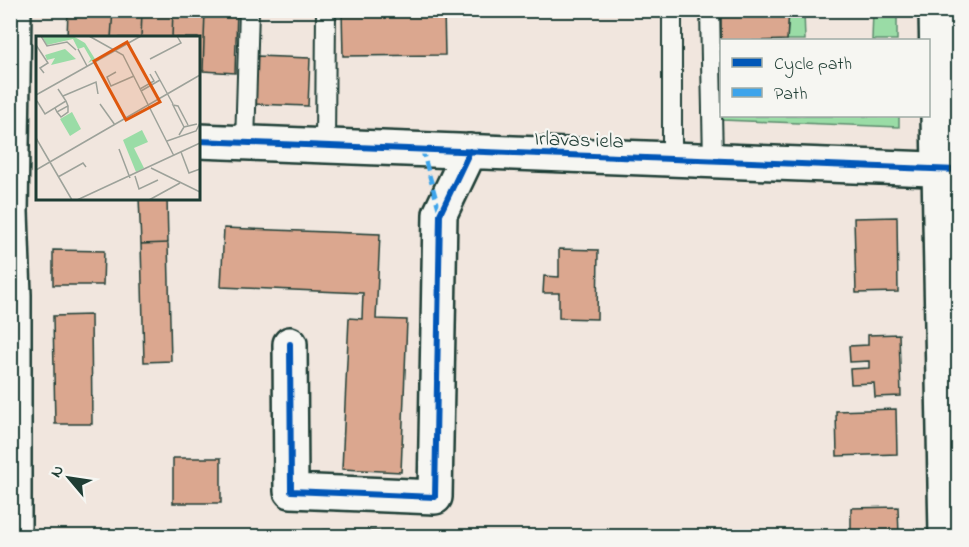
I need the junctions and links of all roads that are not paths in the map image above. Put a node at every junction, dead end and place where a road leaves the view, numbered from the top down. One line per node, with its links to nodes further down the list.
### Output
1 (14, 10): 15 (street)
2 (249, 10): 8 (lane)
3 (326, 10): 9 (lane)
4 (672, 10): 12 (lane)
5 (710, 10): 13 (lane)
6 (936, 10): 14 (street)
7 (200, 141): 8 (street, Irlavas iela)
8 (245, 143): 9 (street, Irlavas iela)
9 (325, 146): 10 (street, Irlavas iela)
10 (422, 149): 11 (street, Irlavas iela); 16 (street)
11 (471, 151): 12 (street, Irlavas iela); 16 (street)
12 (672, 159): 13 (street, Irlavas iela)
13 (713, 160): 14 (street, Irlavas iela)
14 (949, 170): 18 (street)
15 (20, 206): 19 (street)
16 (440, 214): 17 (street)
17 (290, 344)
18 (951, 383): 20 (street)
19 (13, 515)
20 (946, 537)

